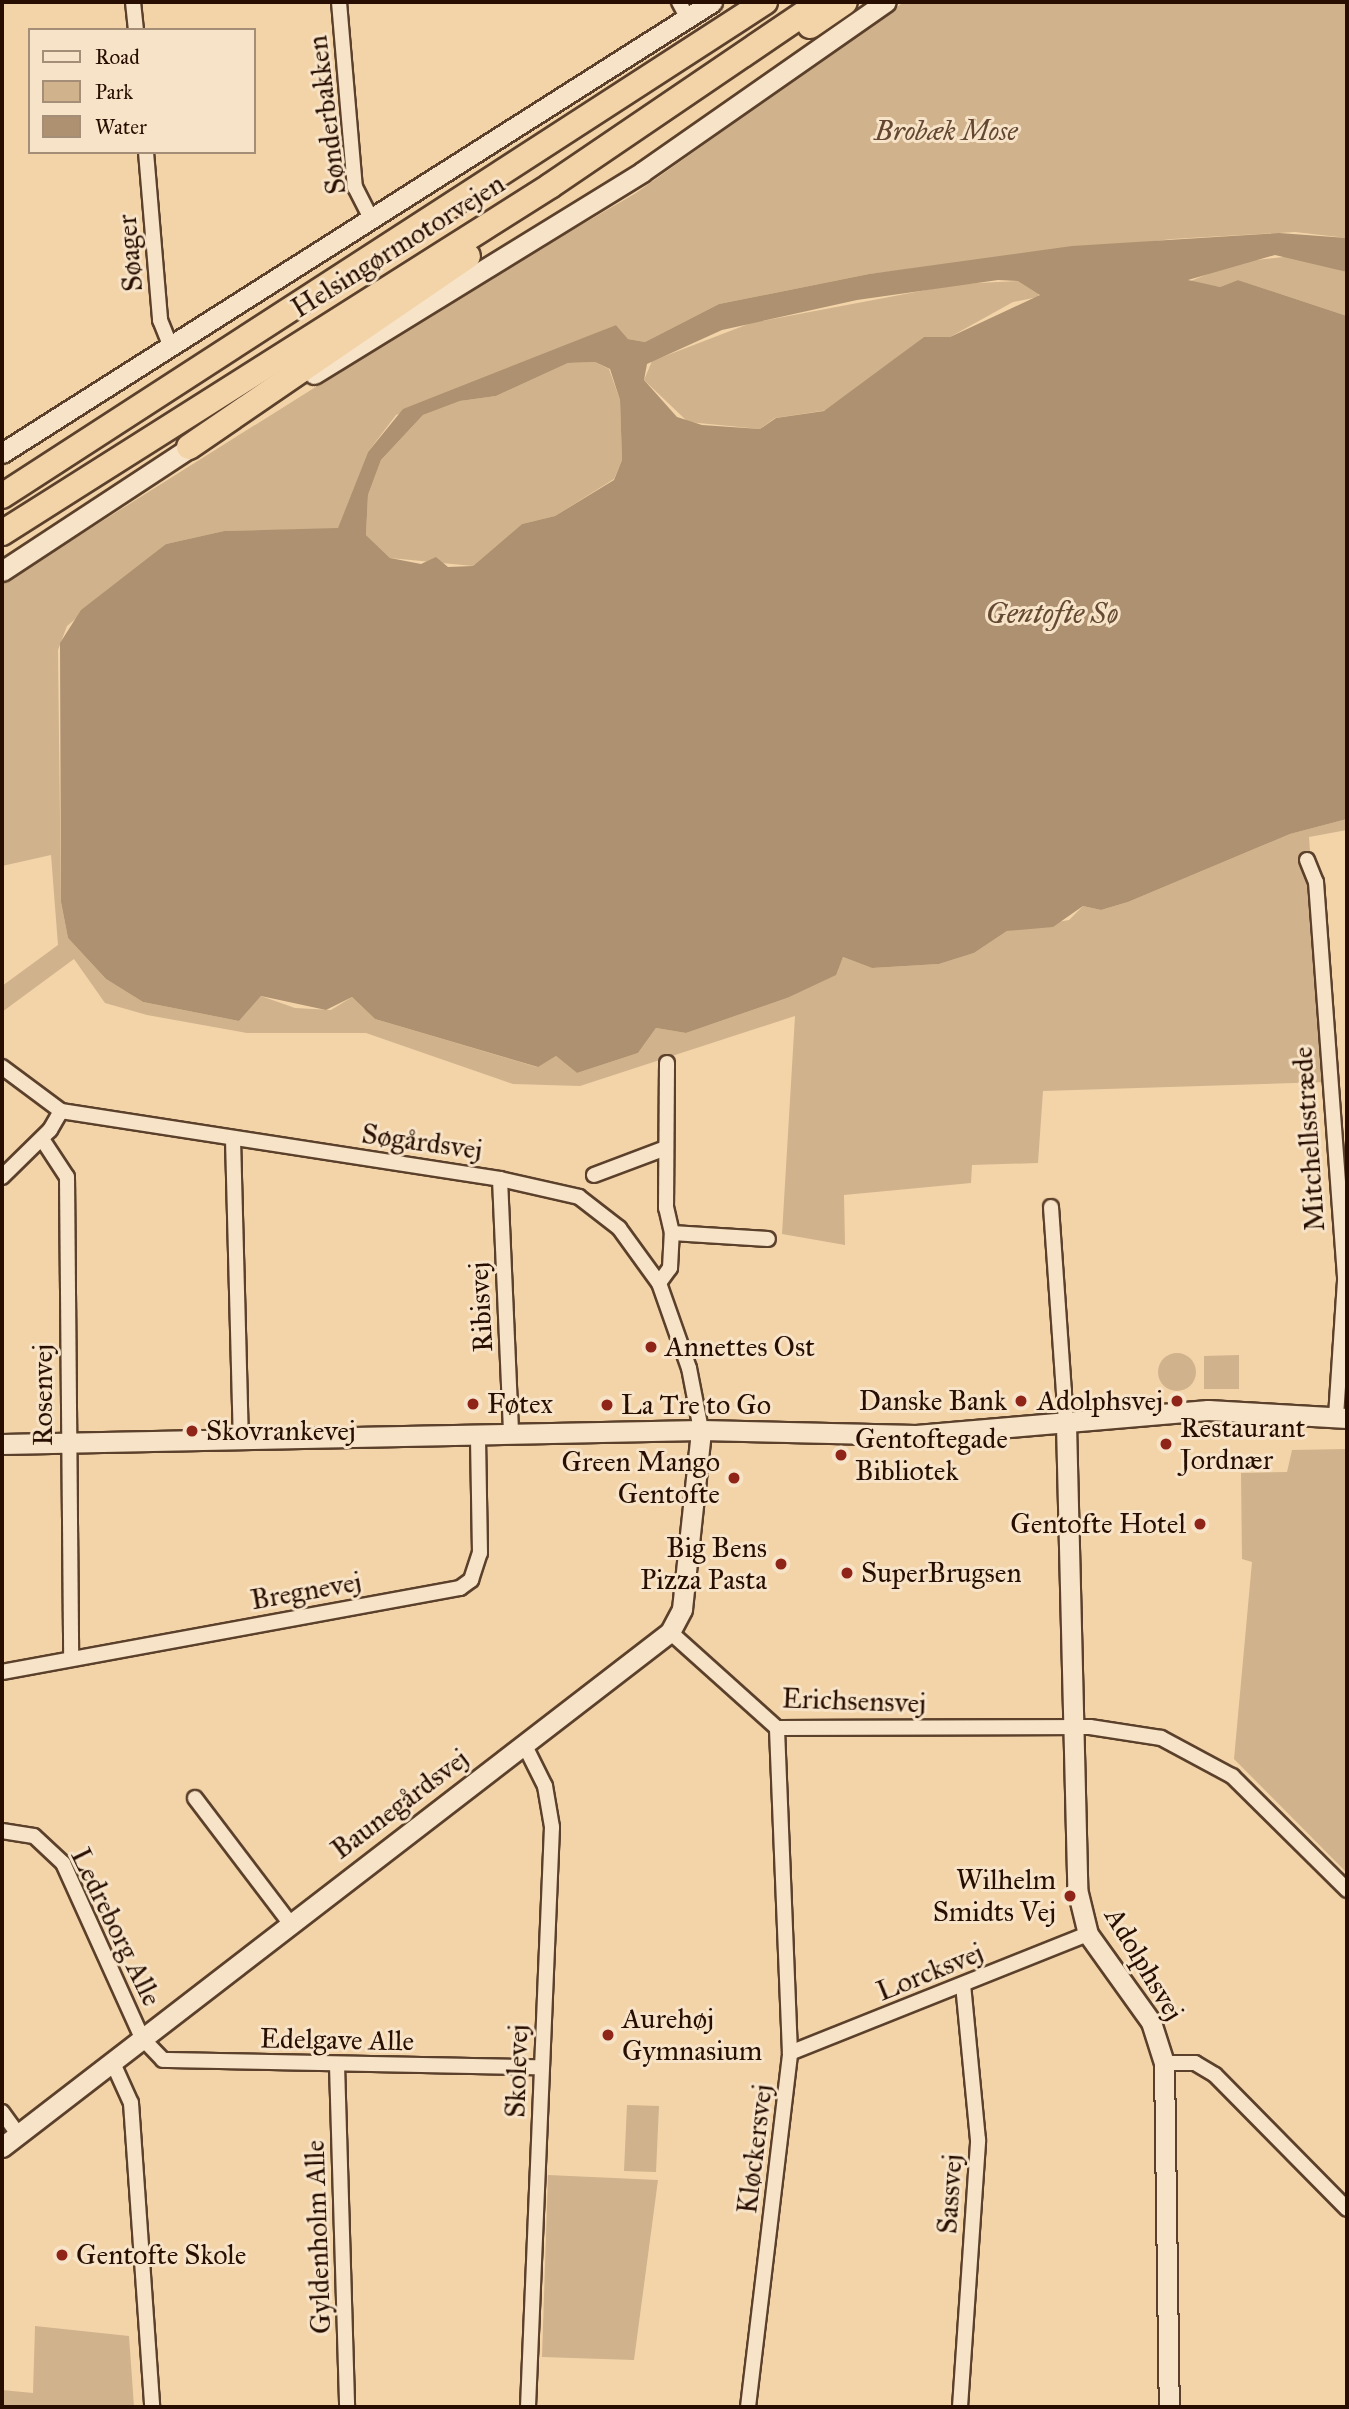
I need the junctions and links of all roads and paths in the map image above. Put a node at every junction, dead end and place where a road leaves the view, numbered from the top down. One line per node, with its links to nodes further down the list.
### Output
1 (134, 2): 9 (street)
2 (340, 2): 13 (street, Sønderbakken)
3 (712, 2): 8 (street)
4 (765, 2): 17 (highway, Helsingørmotorvejen)
5 (821, 2): 10 (highway, Helsingørmotorvejen)
6 (845, 2): 10 (highway)
7 (886, 2): 15 (street)
8 (683, 10): 13 (street)
9 (136, 28)
10 (770, 38): 12 (highway, Helsingørmotorvejen)
11 (146, 154): 14 (street, Søager)
12 (550, 186): 15 (highway); 18 (highway, Helsingørmotorvejen)
13 (372, 221): 14 (street)
14 (171, 347): 16 (street)
15 (189, 447): 19 (street)
16 (3, 451)
17 (2, 496)
18 (2, 533)
19 (2, 570)
20 (1307, 860): 23 (street, Mitchellsstræde)
21 (667, 1063): 28 (street)
22 (2, 1067): 25 (street, Søgårdsvej)
23 (1331, 1094): 24 (street); 35 (street, Mitchellsstræde)
24 (1347, 1094)
25 (61, 1111): 26 (street); 27 (street, Søgårdsvej)
26 (42, 1139): 30 (street); 43 (street, Rosenvej)
27 (233, 1139): 31 (street, Søgårdsvej); 42 (street)
28 (666, 1148): 29 (street); 33 (street)
29 (594, 1175)
30 (2, 1177)
31 (499, 1179): 36 (street, Søgårdsvej); 41 (street, Ribisvej)
32 (1051, 1207): 38 (street)
33 (672, 1233): 34 (street); 36 (street)
34 (768, 1239)
35 (1346, 1281): 37 (street, Mitchellsstræde)
36 (659, 1283): 39 (street, Søgårdsvej)
37 (1341, 1417): 38 (street)
38 (1066, 1424): 39 (street); 49 (street, Adolphsvej)
39 (701, 1430): 41 (street); 45 (street)
40 (478, 1434): 41 (street); 42 (street); 46 (street, Bregnevej)
41 (511, 1434)
42 (241, 1439): 43 (street)
43 (67, 1442): 44 (street); 46 (street, Rosenvej)
44 (2, 1444)
45 (670, 1632): 48 (street, Erichsensvej); 50 (street, Baunegårdsvej)
46 (71, 1659): 47 (street, Bregnevej)
47 (2, 1672)
48 (777, 1728): 49 (street, Erichsensvej); 58 (street, Kløckersvej)
49 (1073, 1728): 53 (street, Erichsensvej); 55 (street, Adolphsvej)
50 (524, 1744): 54 (street, Baunegårdsvej); 62 (street, Skolevej)
51 (195, 1798): 54 (street)
52 (2, 1831): 57 (street, Ledreborg Alle)
53 (1347, 1890)
54 (290, 1923): 57 (street, Baunegårdsvej)
55 (1088, 1934): 56 (street, Lorcksvej); 60 (street, Adolphsvej)
56 (963, 1985): 58 (street, Lorcksvej); 71 (street, Sassvej)
57 (142, 2038): 59 (street, Baunegårdsvej); 61 (street, Edelgave Alle)
58 (790, 2053): 70 (street, Kløckersvej)
59 (112, 2061): 64 (street, Baunegårdsvej); 67 (street)
60 (1164, 2063): 66 (street); 72 (street, Adolphsvej)
61 (338, 2065): 62 (street, Edelgave Alle); 68 (street, Gyldenholm Alle)
62 (541, 2067): 69 (street, Skolevej)
63 (2, 2112): 64 (street)
64 (18, 2133): 65 (street, Baunegårdsvej)
65 (2, 2147)
66 (1347, 2209)
67 (152, 2407)
68 (347, 2407)
69 (528, 2407)
70 (748, 2407)
71 (960, 2407)
72 (1170, 2407)

